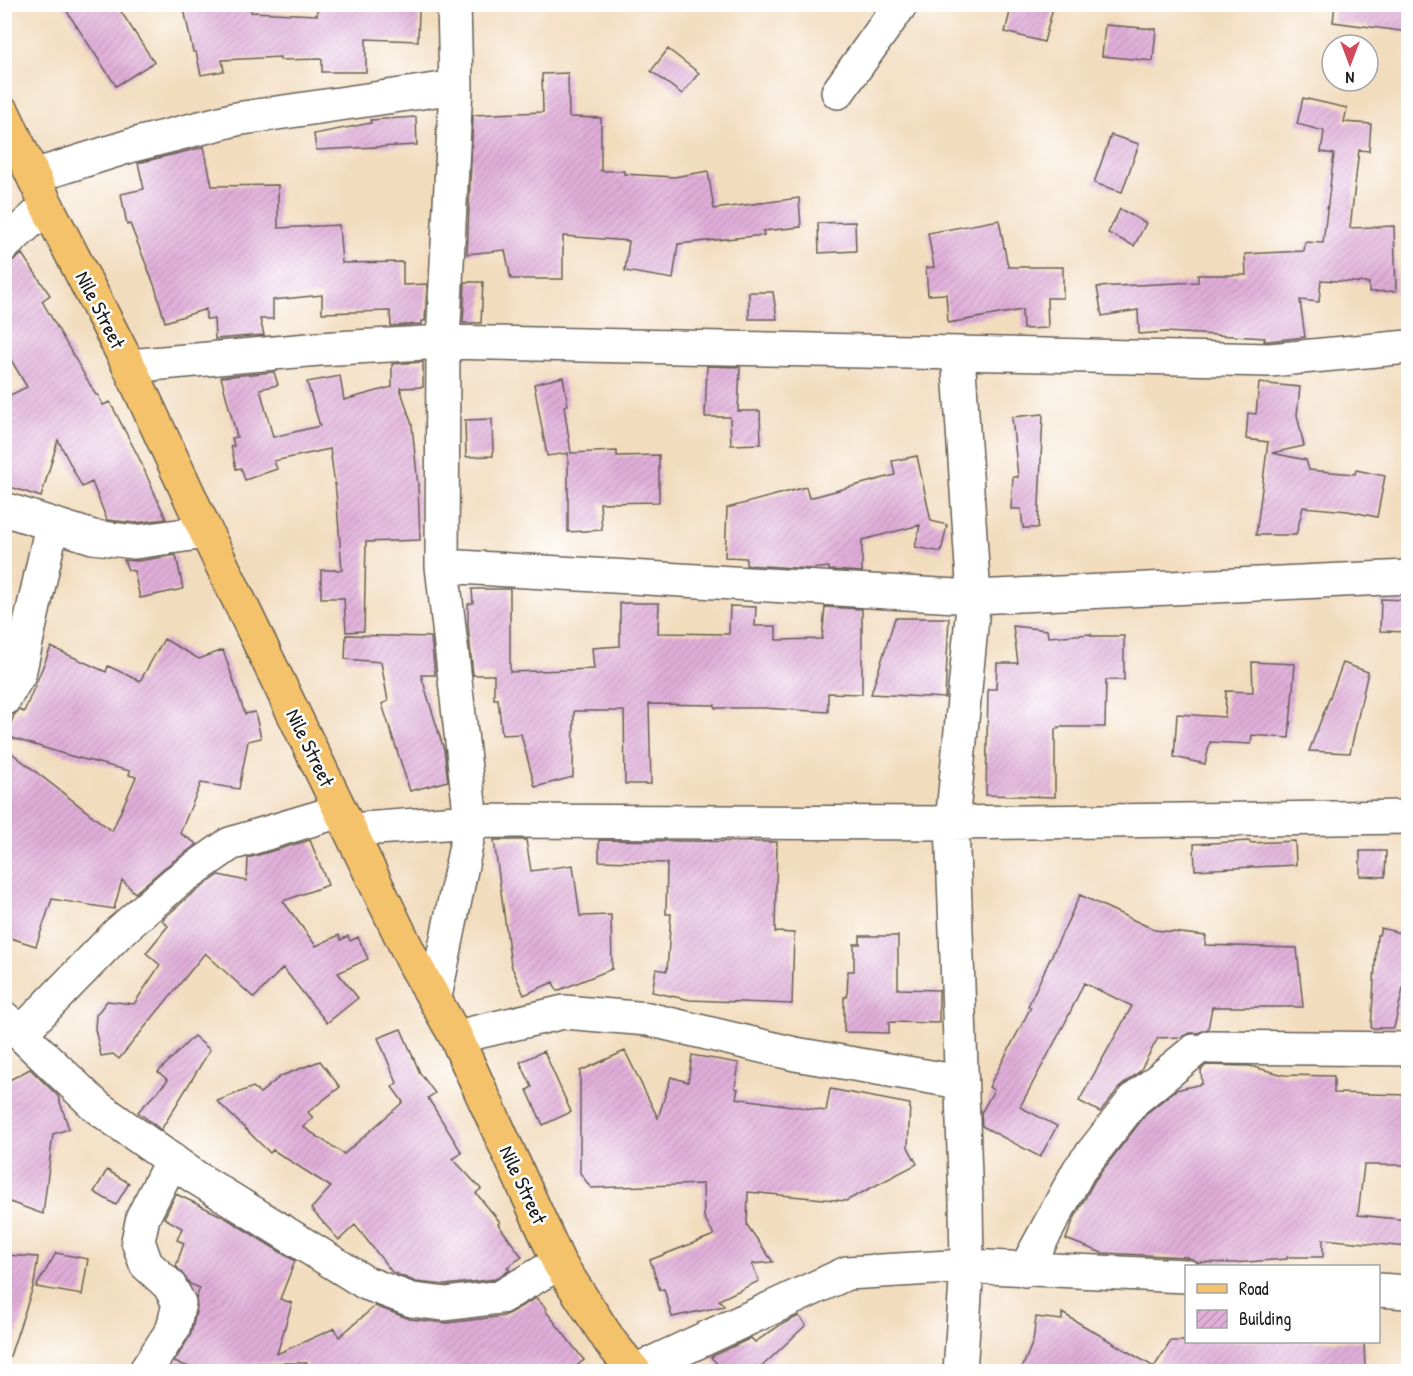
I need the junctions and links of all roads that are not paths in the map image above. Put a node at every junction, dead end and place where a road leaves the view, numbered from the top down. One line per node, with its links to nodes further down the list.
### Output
1 (454, 4): 3 (street)
2 (901, 4): 4 (street)
3 (456, 87): 6 (street); 9 (street)
4 (838, 92)
5 (4, 114): 6 (main road, Nile Street)
6 (34, 176): 7 (main road, Nile Street)
7 (46, 206): 8 (street); 12 (main road, Nile Street)
8 (4, 245)
9 (443, 342): 11 (street); 12 (street); 16 (street)
10 (1408, 347): 11 (street)
11 (958, 353): 18 (street)
12 (129, 366): 15 (main road, Nile Street)
13 (4, 508): 14 (street)
14 (52, 525): 15 (street); 19 (street)
15 (206, 532): 21 (main road, Nile Street)
16 (442, 566): 18 (street); 22 (street)
17 (1408, 577): 18 (street)
18 (974, 597): 23 (street)
19 (4, 699)
20 (1408, 817): 23 (street)
21 (345, 820): 22 (street); 24 (main road, Nile Street); 25 (street)
22 (471, 821): 23 (street); 24 (street)
23 (952, 823): 28 (street)
24 (435, 997): 26 (main road, Nile Street)
25 (13, 1026): 29 (street)
26 (456, 1037): 28 (street); 30 (main road, Nile Street)
27 (1408, 1048): 32 (street)
28 (960, 1082): 31 (street)
29 (172, 1160): 30 (street); 36 (street)
30 (559, 1263): 37 (main road, Nile Street)
31 (967, 1266): 32 (street); 37 (street); 38 (street)
32 (1025, 1270): 33 (street)
33 (1185, 1276)
34 (1380, 1290): 35 (street)
35 (1408, 1292)
36 (145, 1371)
37 (635, 1371)
38 (960, 1371)

